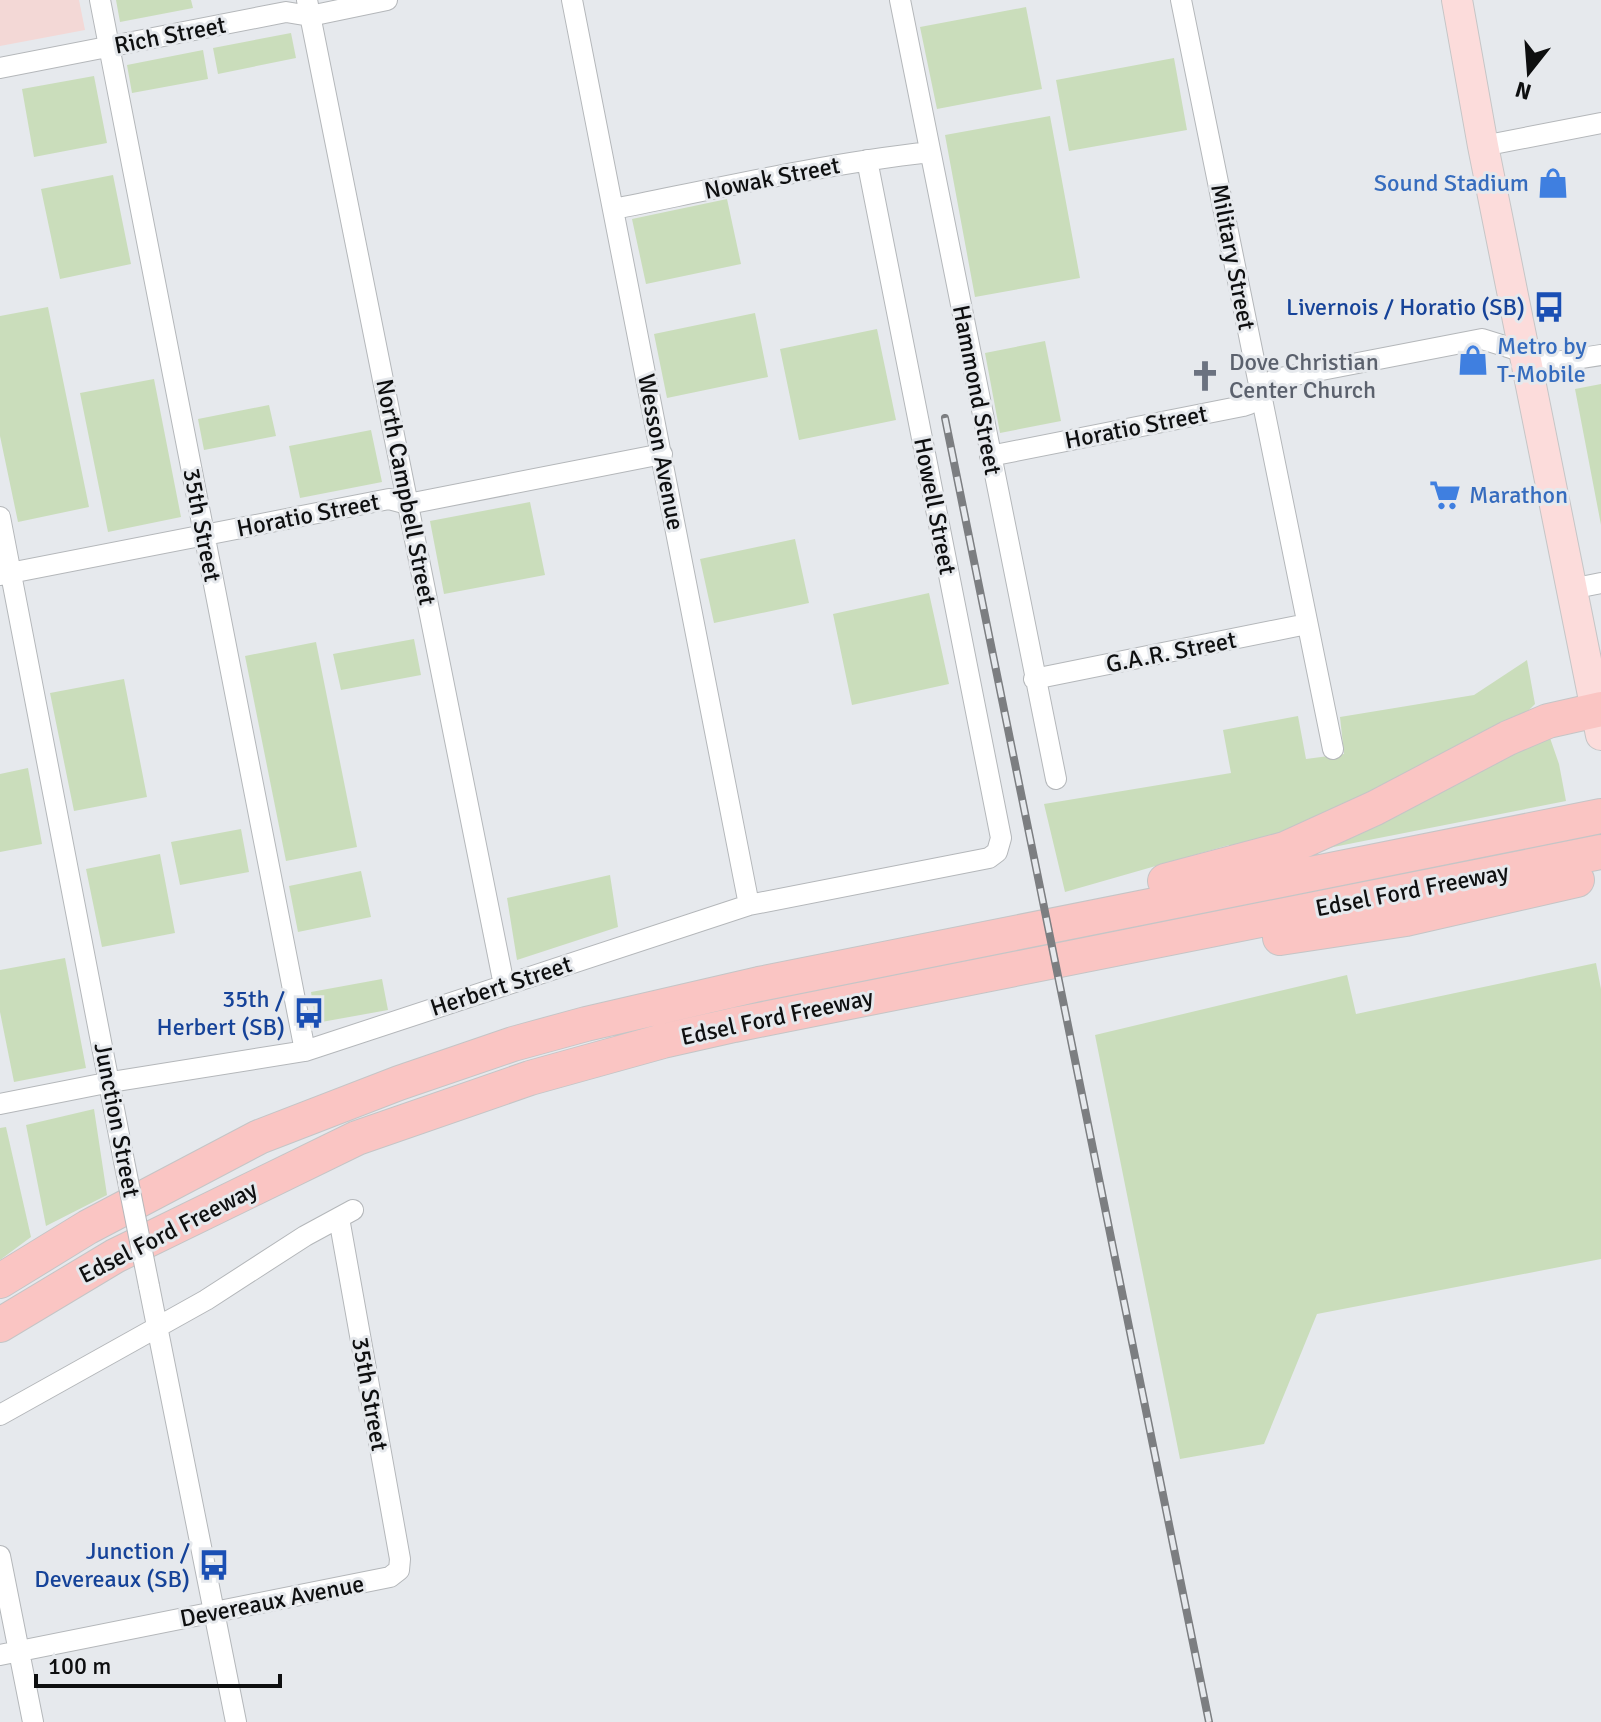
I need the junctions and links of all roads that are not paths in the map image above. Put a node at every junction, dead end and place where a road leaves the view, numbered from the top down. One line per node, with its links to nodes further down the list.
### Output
1 (100, 0): 8 (street, 35th Street)
2 (387, 0): 7 (street, Rich Street)
3 (572, 0): 14 (street, Wesson Avenue)
4 (900, 0): 12 (street, Hammond Street)
5 (1181, 0): 17 (street, Military Street)
6 (1457, 0): 11 (main road)
7 (308, 8): 8 (street, Rich Street); 20 (street, North Campbell Street)
8 (109, 47): 9 (street, Rich Street); 22 (street, 35th Street)
9 (0, 68)
10 (1601, 123): 11 (street)
11 (1483, 146): 15 (main road)
12 (930, 152): 13 (street, Nowak Street); 19 (street, Hammond Street)
13 (867, 160): 14 (street, Nowak Street); 32 (street, Howell Street)
14 (614, 209): 18 (street, Wesson Avenue)
15 (1525, 354): 16 (street, Horatio Street); 17 (street, Horatio Street); 25 (main road)
16 (1601, 355)
17 (1261, 392): 19 (street, Horatio Street); 26 (street, Military Street)
18 (662, 454): 20 (street, Horatio Street); 35 (street, Wesson Avenue)
19 (990, 456): 27 (street, Hammond Street)
20 (408, 504): 22 (street, Horatio Street); 38 (street, North Campbell Street)
21 (0, 517): 23 (street, Junction Street)
22 (204, 535): 23 (street, Horatio Street); 39 (street, 35th Street)
23 (6, 574): 40 (street, Junction Street)
24 (1601, 583): 25 (street)
25 (1571, 589): 28 (main road)
26 (1307, 624): 27 (street, G.A.R. Street); 29 (street, Military Street)
27 (1034, 679): 30 (street, Hammond Street)
28 (1599, 720): 36 (highway)
29 (1333, 749)
30 (1056, 779)
31 (1601, 816): 36 (highway, Edsel Ford Freeway)
32 (997, 852): 35 (street, Herbert Street)
33 (1601, 852): 37 (highway, Edsel Ford Freeway)
34 (1601, 876): 37 (highway)
35 (749, 905): 38 (street, Herbert Street)
36 (950, 945): 42 (highway, Edsel Ford Freeway)
37 (1014, 970): 43 (highway, Edsel Ford Freeway)
38 (504, 985): 39 (street, Herbert Street)
39 (305, 1051): 40 (street, Herbert Street)
40 (111, 1082): 41 (street, Herbert Street); 44 (street, Junction Street, bridge)
41 (0, 1104)
42 (0, 1281)
43 (0, 1325)
44 (159, 1326): 45 (street); 47 (street, 35th Street); 48 (street, Junction Street)
45 (0, 1415)
46 (0, 1556): 49 (street)
47 (399, 1570): 48 (street, Devereaux Avenue)
48 (215, 1613): 49 (street, Devereaux Avenue); 51 (street, Junction Street)
49 (10, 1653): 50 (street)
50 (33, 1722)
51 (236, 1722)

